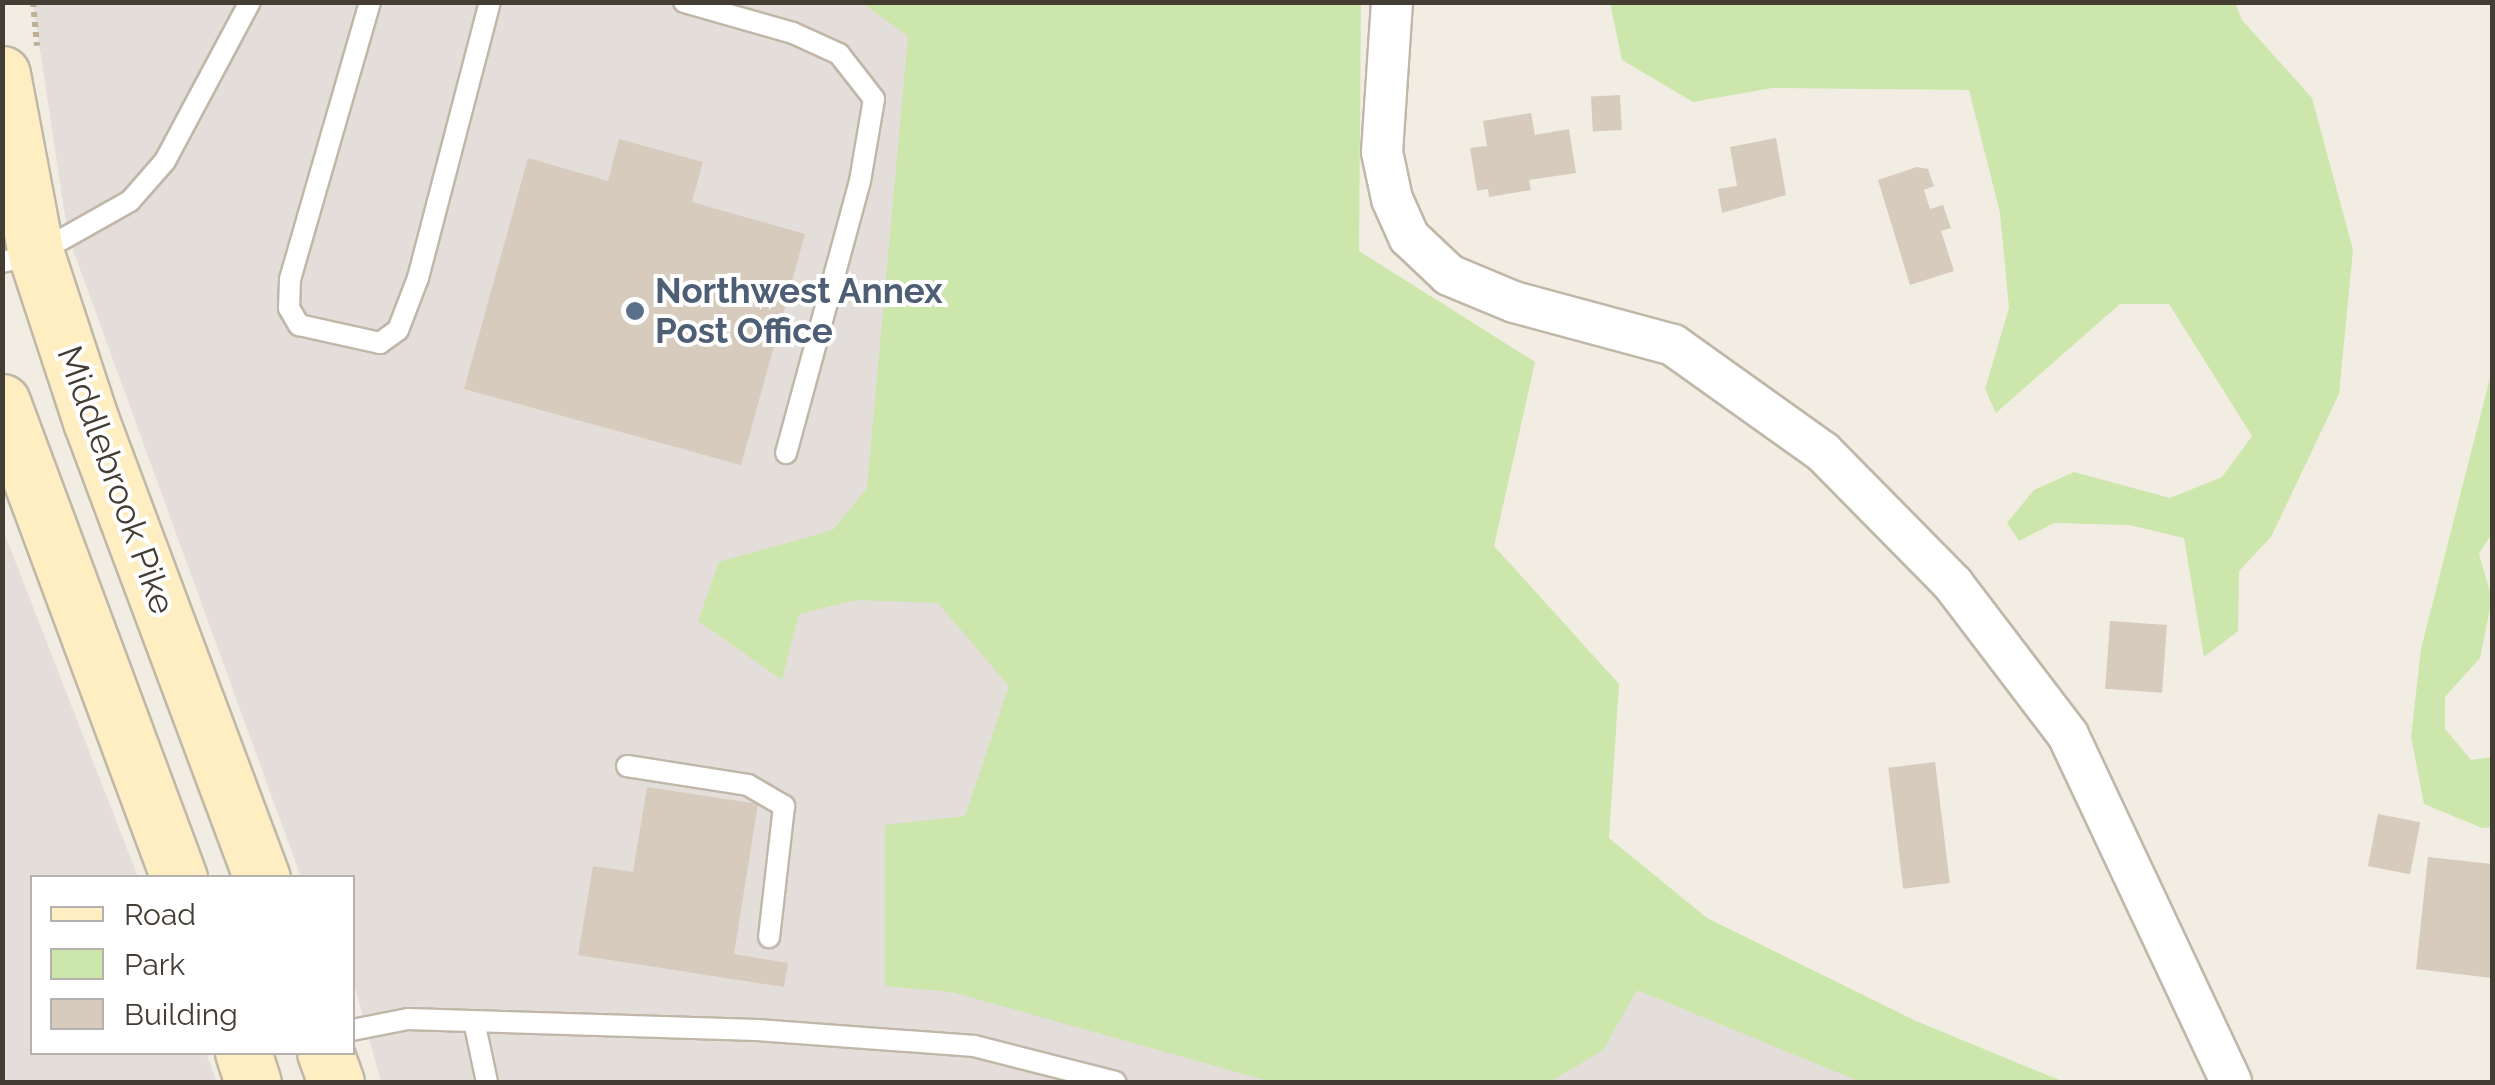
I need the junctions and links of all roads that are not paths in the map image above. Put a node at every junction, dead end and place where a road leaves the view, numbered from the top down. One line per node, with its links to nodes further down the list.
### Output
1 (250, 2): 7 (lane)
2 (370, 2): 3 (lane)
3 (490, 2)
4 (684, 2): 9 (lane)
5 (1392, 2): 22 (street)
6 (2, 74): 7 (main road, Middlebrook Pike)
7 (20, 258): 12 (main road, Middlebrook Pike)
8 (2, 402): 11 (main road)
9 (786, 453)
10 (626, 766): 13 (lane)
11 (178, 875)
12 (261, 875)
13 (769, 937)
14 (474, 1021): 15 (lane); 20 (lane); 21 (lane)
15 (355, 1029)
16 (244, 1055): 18 (main road)
17 (327, 1055): 19 (main road)
18 (253, 1082)
19 (336, 1082)
20 (487, 1082)
21 (1115, 1082)
22 (2231, 1082)

